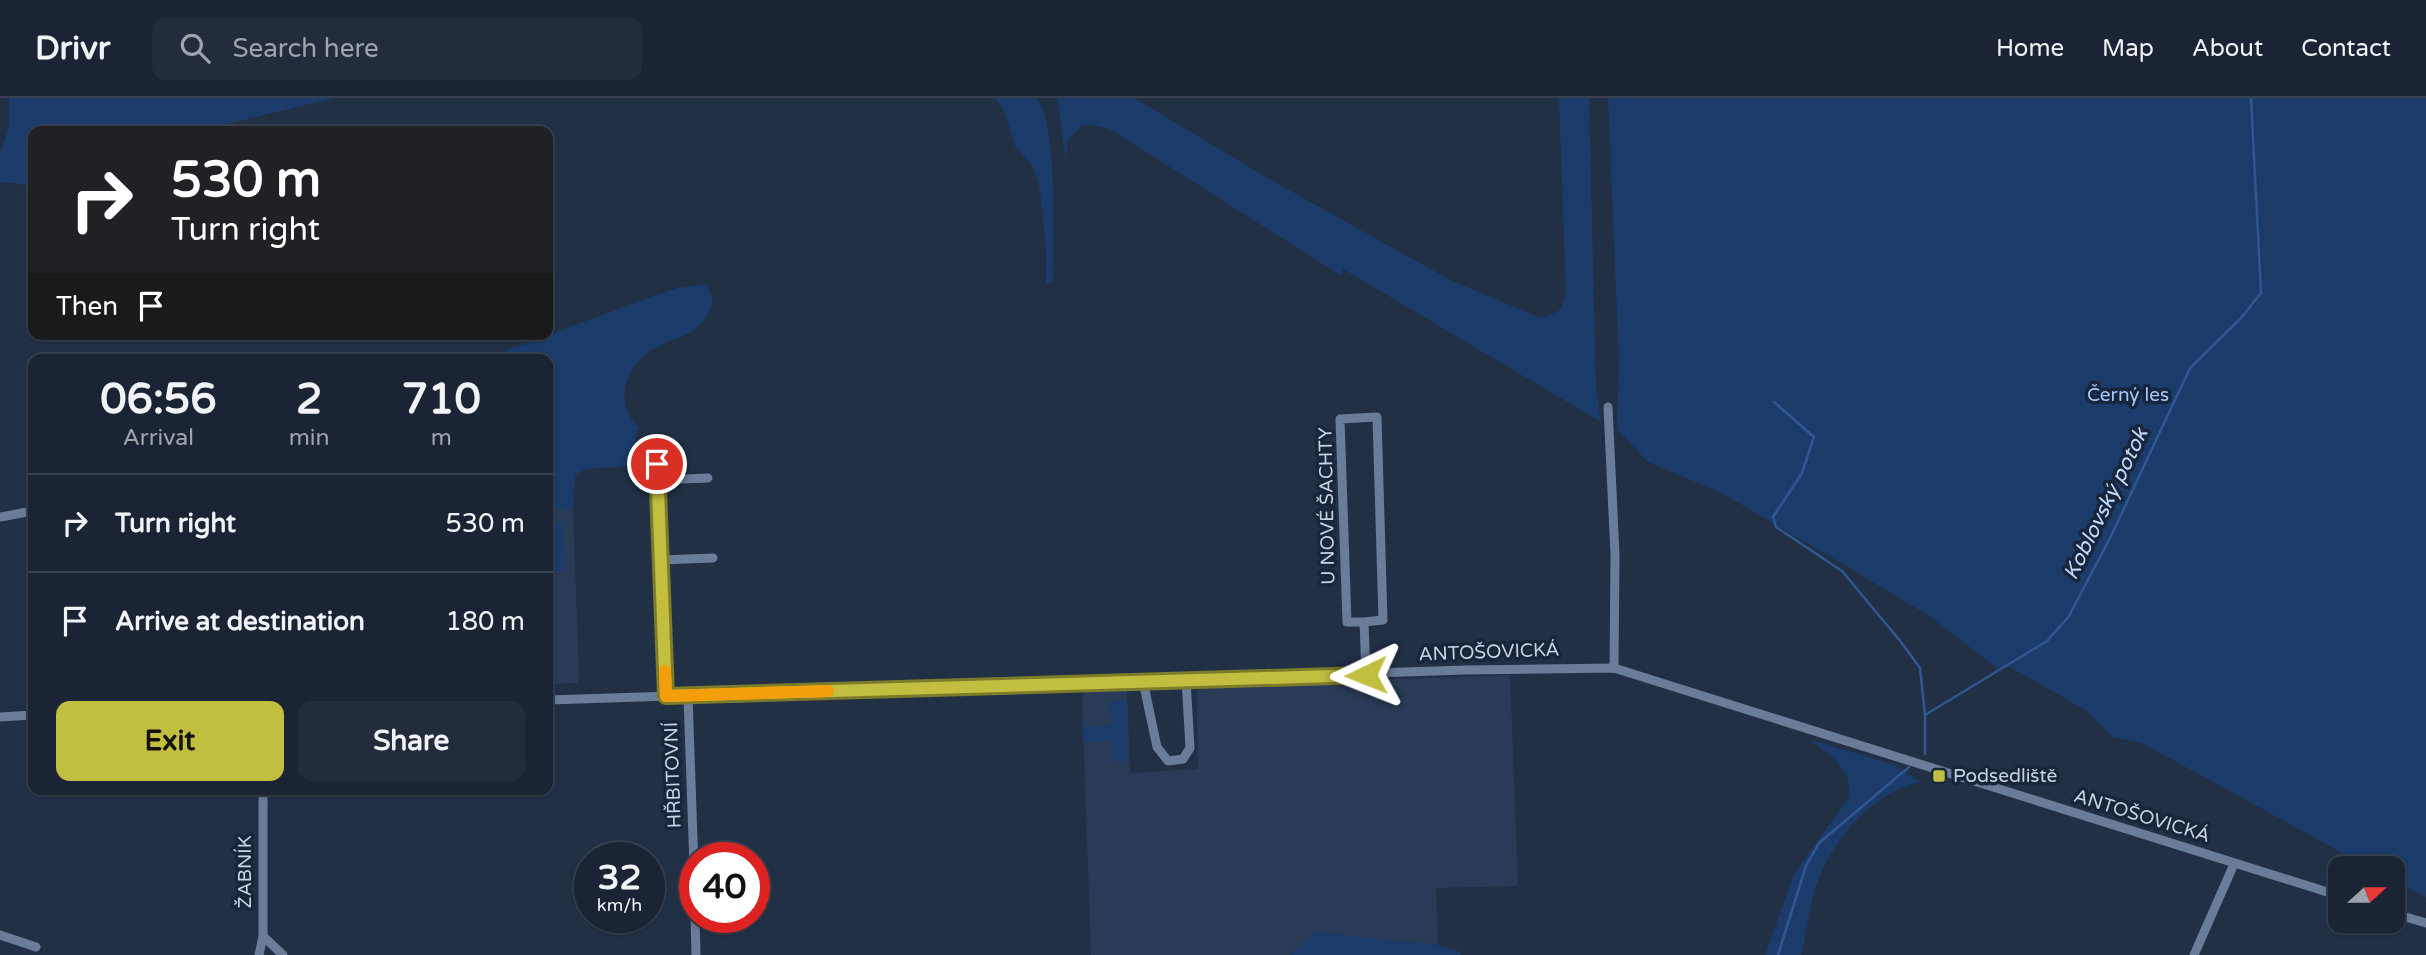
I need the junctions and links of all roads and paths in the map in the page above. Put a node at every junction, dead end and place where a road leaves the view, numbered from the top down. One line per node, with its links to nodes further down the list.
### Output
1 (1608, 407): 10 (street)
2 (657, 464): 4 (street)
3 (708, 478): 4 (street)
4 (658, 480): 8 (street)
5 (28, 512): 6 (street)
6 (0, 517)
7 (713, 558): 8 (street)
8 (661, 560): 15 (street)
9 (1364, 622): 9 (street, U NOVÉ ŠACHTY); 11 (street)
10 (1614, 668): 11 (street, ANTOŠOVICKÁ); 21 (street, ANTOŠOVICKÁ)
11 (1366, 675): 12 (street, ANTOŠOVICKÁ)
12 (1186, 680): 13 (street, ANTOŠOVICKÁ); 13 (street)
13 (1143, 681): 14 (street, ANTOŠOVICKÁ)
14 (688, 695): 15 (street, ANTOŠOVICKÁ); 20 (street, HŘBITOVNÍ)
15 (666, 696): 16 (street, ANTOŠOVICKÁ)
16 (553, 700)
17 (28, 715): 18 (street)
18 (0, 716)
19 (263, 795): 27 (street, ŽABNÍK)
20 (693, 842)
21 (2234, 864): 22 (street, ANTOŠOVICKÁ); 32 (street)
22 (2328, 892)
23 (2405, 917): 24 (street)
24 (2426, 923)
25 (695, 933): 31 (street)
26 (0, 935): 28 (street)
27 (263, 936): 29 (street, ŽABNÍK); 30 (street)
28 (36, 947)
29 (259, 955)
30 (283, 955)
31 (696, 955)
32 (2194, 955)

